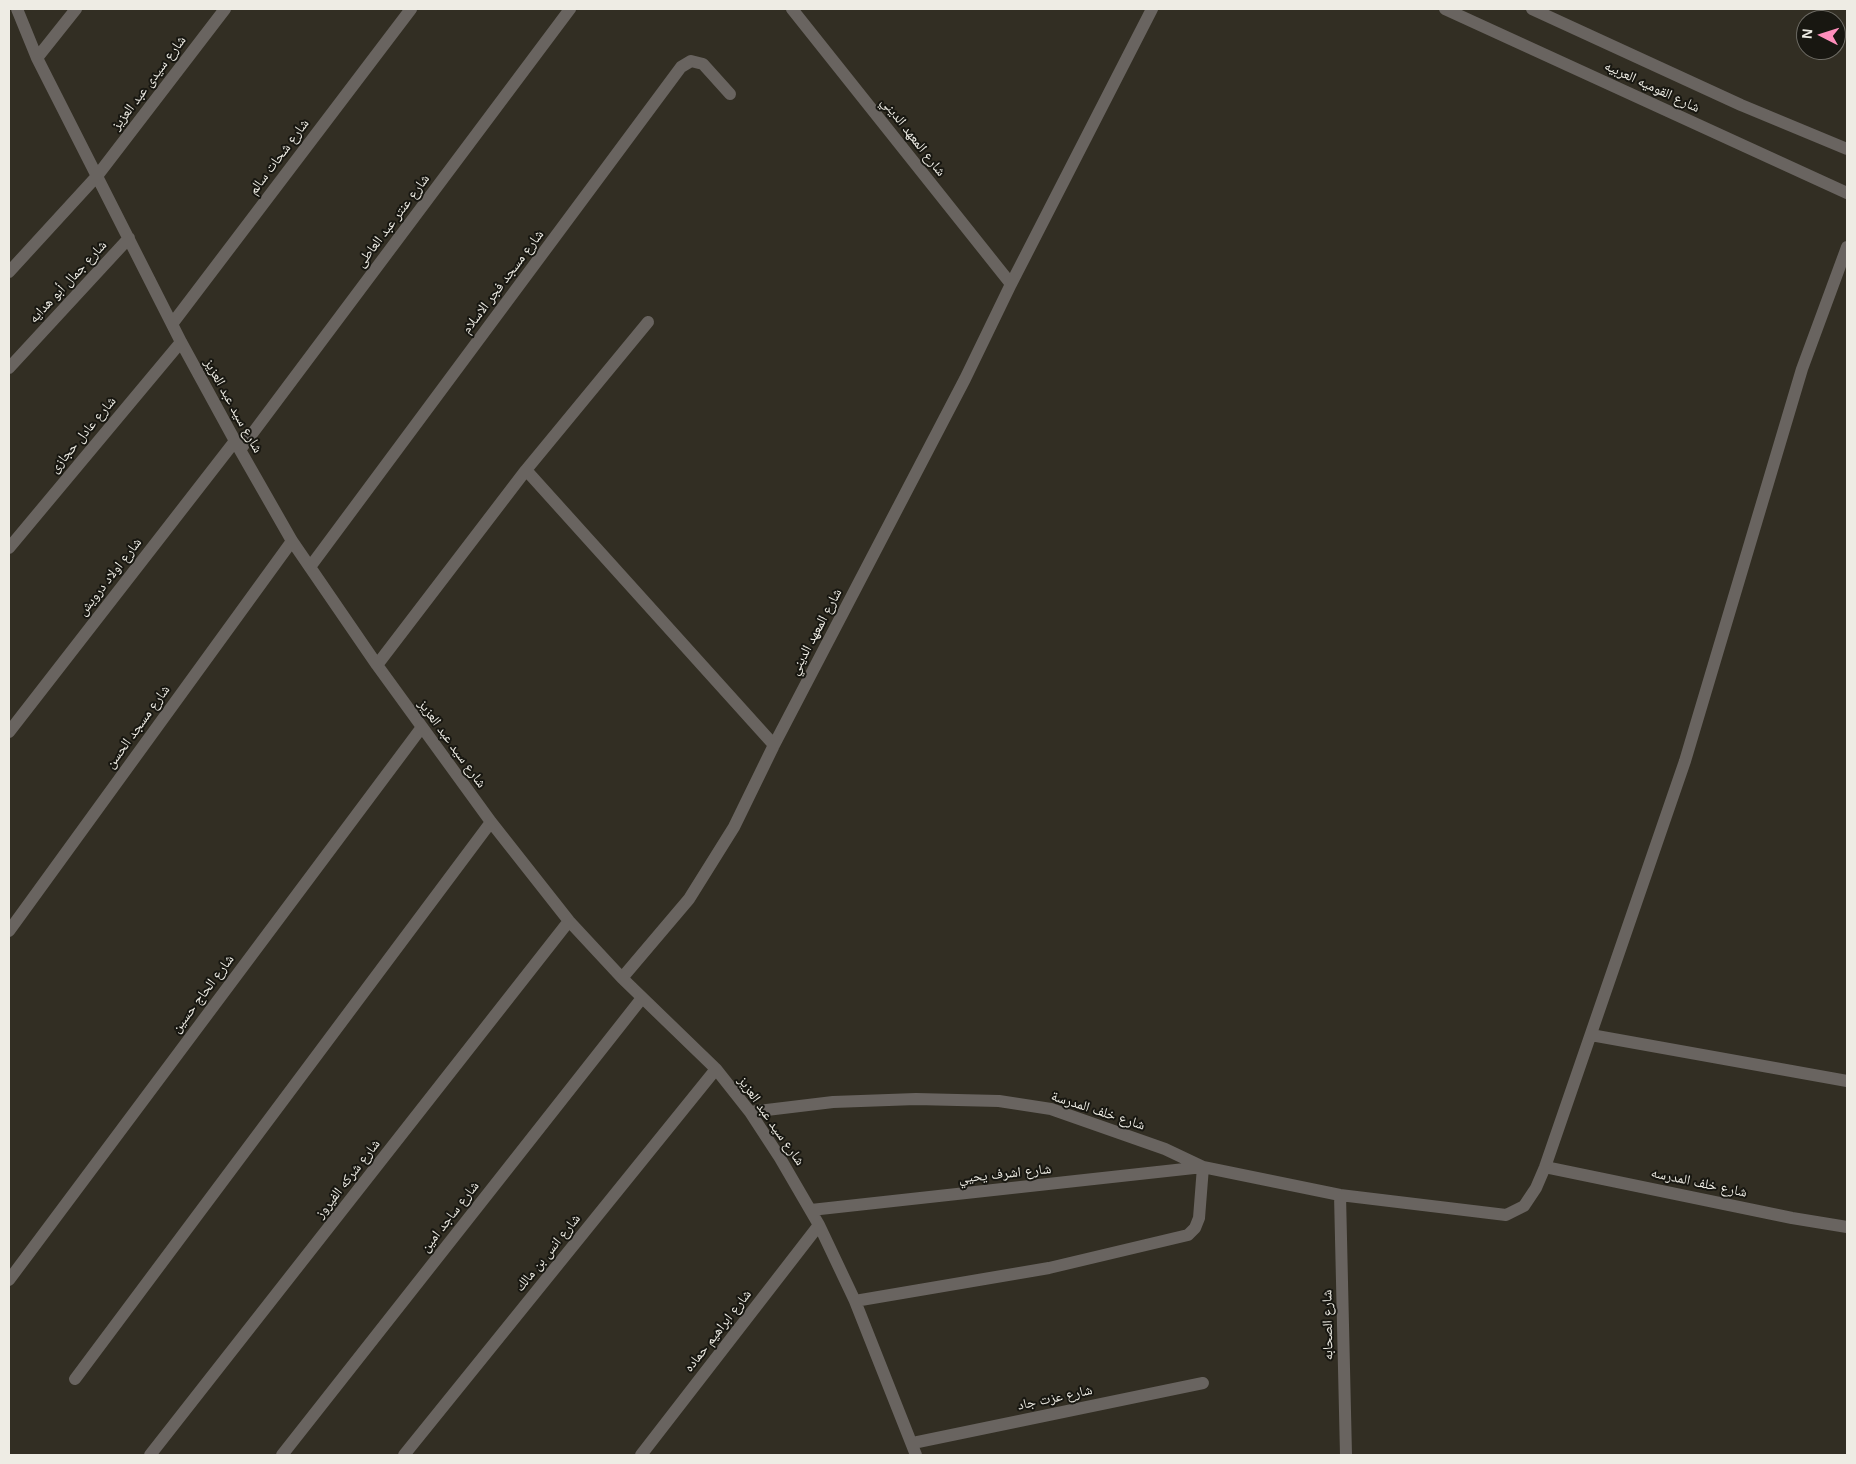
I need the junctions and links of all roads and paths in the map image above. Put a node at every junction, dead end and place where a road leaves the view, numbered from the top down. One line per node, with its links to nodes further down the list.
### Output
1 (17, 9): 10 (street, شارع سيد عبد العزيز)
2 (76, 9): 10 (street)
3 (225, 9): 13 (street, شارع سيدى عبد العزيز)
4 (411, 9): 20 (street, شارع شحات سالم)
5 (570, 9): 23 (street, شارع عنتر عبد العاطى)
6 (792, 9): 18 (street, شارع المعهد الديني)
7 (1152, 9): 18 (street, شارع المعهد الديني)
8 (1445, 9): 14 (street, شارع القوميه العربيه)
9 (1532, 9): 12 (street, شارع القوميه العربيه)
10 (37, 58): 13 (street, شارع سيد عبد العزيز)
11 (730, 94): 27 (street, شارع مسجد فجر الاسلام)
12 (1847, 149)
13 (97, 176): 15 (street, شارع سيد عبد العزيز); 17 (street, شارع سيدى عبد العزيز)
14 (1847, 193)
15 (129, 238): 20 (street, شارع سيد عبد العزيز); 22 (street, شارع جمال أبو هدايه)
16 (1847, 247): 37 (street, شارع خلف المدرسة)
17 (9, 272)
18 (1011, 284): 31 (street, شارع المعهد الديني)
19 (648, 322): 24 (street)
20 (172, 324): 21 (street, شارع سيد عبد العزيز)
21 (180, 342): 23 (street, شارع سيد عبد العزيز); 26 (street, شارع عادل حجازى)
22 (9, 368)
23 (237, 446): 25 (street, شارع سيد عبد العزيز); 30 (street, شارع اولاد درويش)
24 (526, 470): 28 (street); 31 (street)
25 (292, 541): 27 (street, شارع سيد عبد العزيز); 34 (street, شارع مسجد الحسن)
26 (9, 548)
27 (310, 567): 28 (street, شارع سيد عبد العزيز)
28 (376, 665): 29 (street, شارع سيد عبد العزيز)
29 (422, 727): 32 (street, شارع سيد عبد العزيز); 47 (street, شارع الحاج حسين)
30 (9, 732)
31 (774, 745): 35 (street, شارع المعهد الديني)
32 (491, 822): 33 (street, شارع سيد عبد العزيز); 49 (street)
33 (569, 921): 35 (street, شارع سيد عبد العزيز); 52 (street, شارع شركه الفيروز)
34 (9, 931)
35 (622, 978): 36 (street, شارع سيد عبد العزيز)
36 (642, 998): 38 (street, شارع سيد عبد العزيز); 53 (street, شارع ساجد امين)
37 (1591, 1035): 39 (street); 42 (street, شارع خلف المدرسة)
38 (716, 1069): 40 (street, شارع سيد عبد العزيز); 54 (street, شارع انس بن مالك)
39 (1847, 1081)
40 (750, 1112): 41 (street, شارع خلف المدرسة); 44 (street, شارع سيد عبد العزيز)
41 (1203, 1167): 43 (street, شارع خلف المدرسة); 44 (street, شارع اشرف يحيي); 48 (street)
42 (1545, 1167): 43 (street, شارع خلف المدرسة); 46 (street, شارع خلف المدرسه)
43 (1340, 1195): 56 (street, شارع الصحابه)
44 (811, 1210): 45 (street, شارع سيد عبد العزيز)
45 (819, 1225): 48 (street, شارع سيد عبد العزيز); 55 (street, شارع ابراهيم حماده)
46 (1847, 1227)
47 (9, 1280)
48 (855, 1301): 51 (street, شارع سيد عبد العزيز)
49 (75, 1379)
50 (1203, 1383): 51 (street, شارع عزت جاد)
51 (914, 1449)
52 (150, 1455)
53 (282, 1455)
54 (404, 1455)
55 (641, 1455)
56 (1346, 1455)

